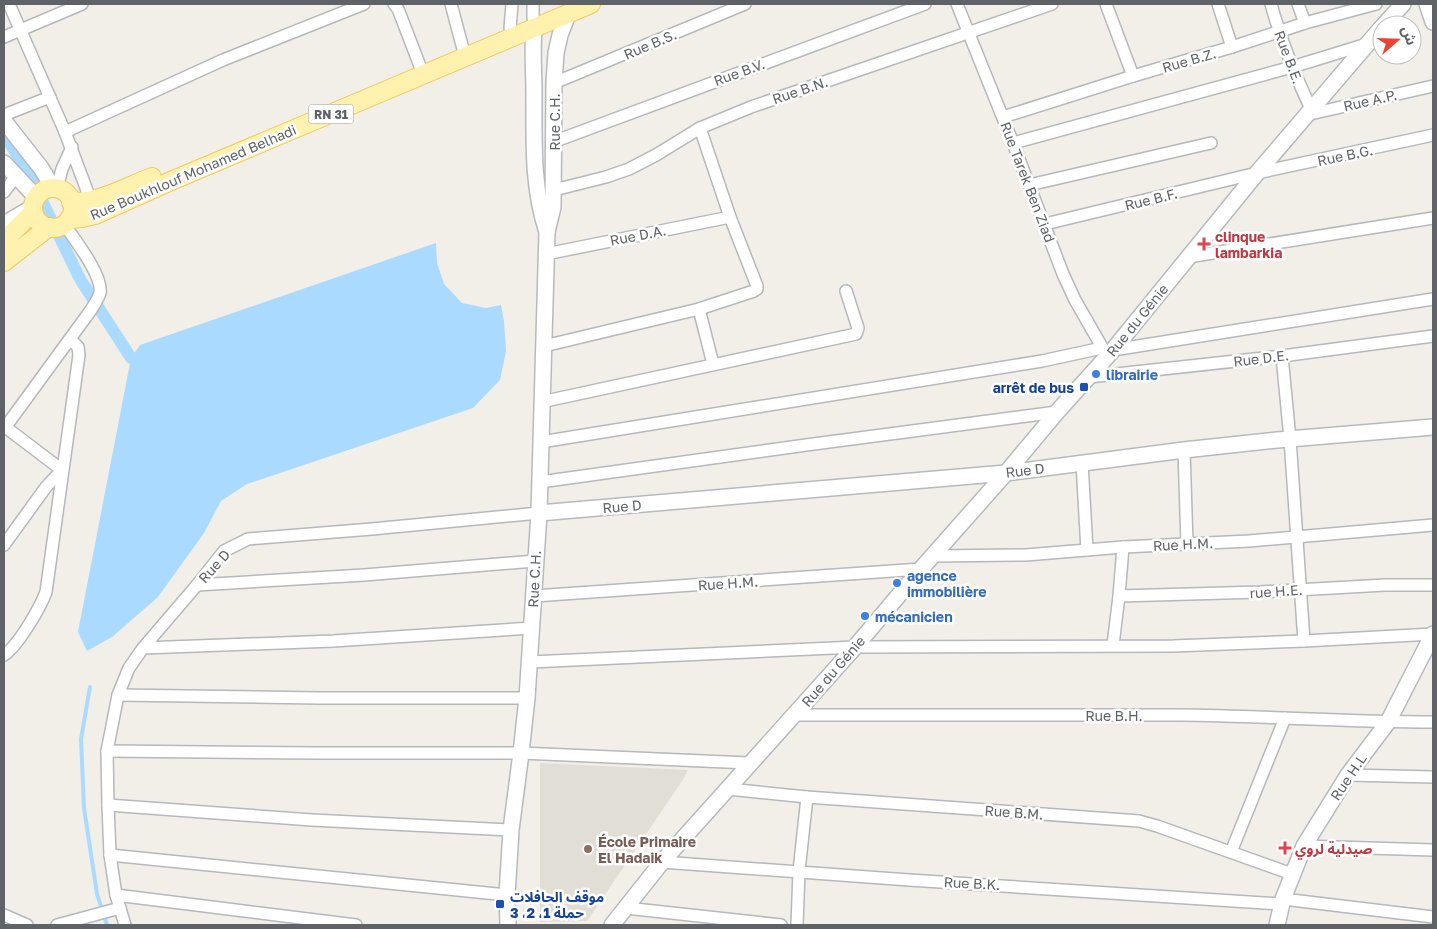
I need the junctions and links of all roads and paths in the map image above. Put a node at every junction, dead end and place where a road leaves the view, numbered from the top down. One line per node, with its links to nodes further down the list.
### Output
1 (9, 4): 25 (street)
2 (82, 4): 25 (street)
3 (364, 4): 44 (street)
4 (394, 4): 33 (street)
5 (451, 4): 32 (street)
6 (512, 4): 24 (street)
7 (591, 4): 19 (main road, Rue Boukhlouf Mohamed Belhadi / RN 31)
8 (745, 4): 36 (street, Rue B.S.)
9 (925, 4): 46 (street, Rue B.V.)
10 (957, 4): 27 (street, Rue Tarek Ben Ziad)
11 (1052, 4): 27 (street, Rue B.N.)
12 (1106, 4): 35 (street)
13 (1218, 4): 31 (street)
14 (1271, 4): 26 (street, Rue B.E.)
15 (1298, 4): 23 (street)
16 (1371, 4): 23 (street, Rue B.Z.)
17 (1403, 4): 20 (street, Rue du Génie)
18 (1427, 4): 22 (street)
19 (568, 9): 21 (main road, Rue Boukhlouf Mohamed Belhadi / RN 31); 36 (street, Rue C.H.)
20 (1393, 15)
21 (533, 17): 24 (main road, Rue Boukhlouf Mohamed Belhadi / RN 31); 60 (main road, Rue Boukhlouf Mohamed Belhadi / RN 31); 64 (street, Rue C.H.)
22 (1433, 22)
23 (1305, 24): 26 (street, Rue B.Z.)
24 (510, 28): 32 (main road, Rue Boukhlouf Mohamed Belhadi / RN 31)
25 (20, 30): 28 (street); 38 (street)
26 (1279, 32): 31 (street, Rue B.Z.); 34 (street, Rue B.E.)
27 (969, 33): 41 (street, Rue Tarek Ben Ziad); 43 (street, Rue B.N.)
28 (4, 37)
29 (1372, 38): 30 (street, Rue du Génie)
30 (1366, 44): 34 (street); 39 (street, Rue du Génie)
31 (1232, 47): 35 (street, Rue B.Z.)
32 (463, 49): 33 (main road, Rue Boukhlouf Mohamed Belhadi / RN 31)
33 (420, 66): 57 (main road, Rue Boukhlouf Mohamed Belhadi / RN 31)
34 (1292, 67): 39 (street, Rue B.E.); 47 (street)
35 (1133, 76): 41 (street, Rue B.Z.)
36 (554, 83): 46 (street, Rue C.H.)
37 (1433, 86): 39 (street, Rue A.P.)
38 (50, 97): 40 (street); 44 (street)
39 (1308, 112): 51 (street, Rue du Génie)
40 (4, 115)
41 (1003, 118): 47 (street, Rue Tarek Ben Ziad)
42 (4, 120): 54 (street)
43 (700, 128): 55 (street, Rue B.N.); 59 (street)
44 (66, 132): 49 (street)
45 (1433, 135): 51 (street, Rue B.G.)
46 (553, 142): 55 (street, Rue C.H.)
47 (1013, 143): 53 (street, Rue Tarek Ben Ziad)
48 (1211, 143): 53 (street)
49 (72, 147): 54 (street); 57 (street)
50 (4, 163): 52 (street)
51 (1257, 173): 63 (street, Rue B.F.); 67 (street, Rue du Génie)
52 (16, 176): 56 (street); 58 (street)
53 (1029, 185): 63 (street, Rue Tarek Ben Ziad)
54 (55, 188): 58 (main road); 60 (main road)
55 (554, 190): 64 (street, Rue C.H.)
56 (4, 192)
57 (91, 201): 60 (main road, Rue Boukhlouf Mohamed Belhadi / RN 31)
58 (34, 205): 60 (main road); 62 (street); 65 (main road)
59 (730, 217): 66 (street, Rue D.A.); 71 (street)
60 (64, 218): 68 (main road); 73 (street)
61 (1433, 218): 67 (street)
62 (4, 224)
63 (1045, 224): 75 (street, Rue Tarek Ben Ziad)
64 (547, 232): 66 (street, Rue C.H.)
65 (4, 241)
66 (546, 254): 74 (street, Rue C.H.)
67 (1188, 257): 75 (street, Rue du Génie)
68 (4, 262)
69 (846, 291): 77 (street)
70 (1433, 299): 75 (street)
71 (699, 309): 74 (street); 77 (street)
72 (1433, 336): 76 (street, Rue D.E.)
73 (70, 338): 81 (street); 87 (street)
74 (544, 346): 79 (street, Rue C.H.)
75 (1107, 351): 78 (street, Rue du Génie); 84 (street)
76 (1282, 356): 78 (street, Rue D.E.); 83 (street)
77 (713, 364): 79 (street)
78 (1089, 377): 80 (street, Rue du Génie)
79 (541, 402): 84 (street, Rue C.H.)
80 (1057, 412): 88 (street, Rue du Génie); 89 (street)
81 (4, 427): 87 (street)
82 (1433, 427): 83 (street, Rue D)
83 (1290, 439): 85 (street, Rue D); 92 (street)
84 (541, 442): 89 (street, Rue C.H.)
85 (1184, 450): 86 (street, Rue D); 93 (street)
86 (1082, 463): 88 (street, Rue D); 96 (street)
87 (62, 470): 94 (street); 111 (street)
88 (1006, 473): 90 (street, Rue D); 97 (street, Rue du Génie)
89 (540, 482): 90 (street, Rue C.H.)
90 (539, 513): 98 (street, Rue C.H.); 100 (street, Rue D)
91 (1433, 526): 92 (street, Rue H.M.)
92 (1296, 538): 93 (street, Rue H.M.); 102 (street)
93 (1188, 544): 95 (street, Rue H.M.)
94 (4, 545)
95 (1123, 547): 96 (street, Rue H.M.); 104 (street)
96 (1087, 550): 97 (street, Rue H.M.)
97 (932, 556): 99 (street, Rue du Génie)
98 (535, 561): 100 (street); 103 (street, Rue C.H.)
99 (921, 569): 103 (street, Rue H.M.); 109 (street, Rue du Génie)
100 (197, 585): 110 (street, Rue D)
101 (1433, 585): 102 (street, rue H.E.)
102 (1301, 590): 104 (street, rue H.E.); 107 (street)
103 (534, 596): 105 (street, Rue C.H.)
104 (1119, 596): 108 (street)
105 (532, 628): 110 (street); 112 (street, Rue C.H.)
106 (1433, 634): 107 (street); 117 (street, Rue H.L)
107 (1304, 641): 108 (street)
108 (1113, 645): 109 (street)
109 (855, 647): 112 (street); 115 (street, Rue du Génie)
110 (143, 648): 113 (street, Rue D)
111 (4, 655)
112 (530, 662): 114 (street, Rue C.H.)
113 (118, 694): 114 (street); 119 (street, Rue D)
114 (527, 698): 120 (street, Rue C.H.)
115 (795, 715): 116 (street, Rue B.H.); 121 (street, Rue du Génie)
116 (1285, 718): 117 (street, Rue B.H.); 130 (street)
117 (1388, 722): 118 (street, Rue B.H.); 122 (street, Rue H.L)
118 (1433, 722)
119 (107, 751): 120 (street); 126 (street, Rue D)
120 (521, 753): 121 (street); 127 (street, Rue C.H.)
121 (749, 763): 124 (street, Rue du Génie)
122 (1348, 775): 123 (street); 128 (street, Rue H.L)
123 (1433, 777)
124 (728, 789): 125 (street, Rue B.M.); 132 (street, Rue du Génie)
125 (807, 797): 130 (street, Rue B.M.); 133 (street)
126 (108, 805): 127 (street); 131 (street, Rue D)
127 (511, 830): 136 (street, Rue C.H.)
128 (1304, 846): 129 (street); 134 (street, Rue H.L)
129 (1433, 850)
130 (1231, 852): 134 (street, Rue B.M.)
131 (110, 854): 135 (street, Rue D); 136 (street)
132 (662, 862): 133 (street, Rue B.K.); 139 (street, Rue du Génie)
133 (799, 872): 137 (street, Rue B.K.); 149 (street)
134 (1292, 874): 137 (street, Rue H.L)
135 (116, 895): 138 (street, Rue D); 145 (street)
136 (507, 895): 146 (street, Rue C.H.)
137 (1282, 902): 141 (street, Rue B.K.); 150 (street, Rue H.L)
138 (120, 908): 143 (street); 144 (street, Rue D)
139 (626, 908): 147 (street, Rue du Génie); 148 (street)
140 (4, 915): 142 (street)
141 (1433, 918)
142 (26, 925)
143 (57, 925)
144 (125, 925)
145 (356, 925)
146 (508, 925)
147 (612, 925)
148 (782, 925)
149 (797, 925)
150 (1277, 925)

